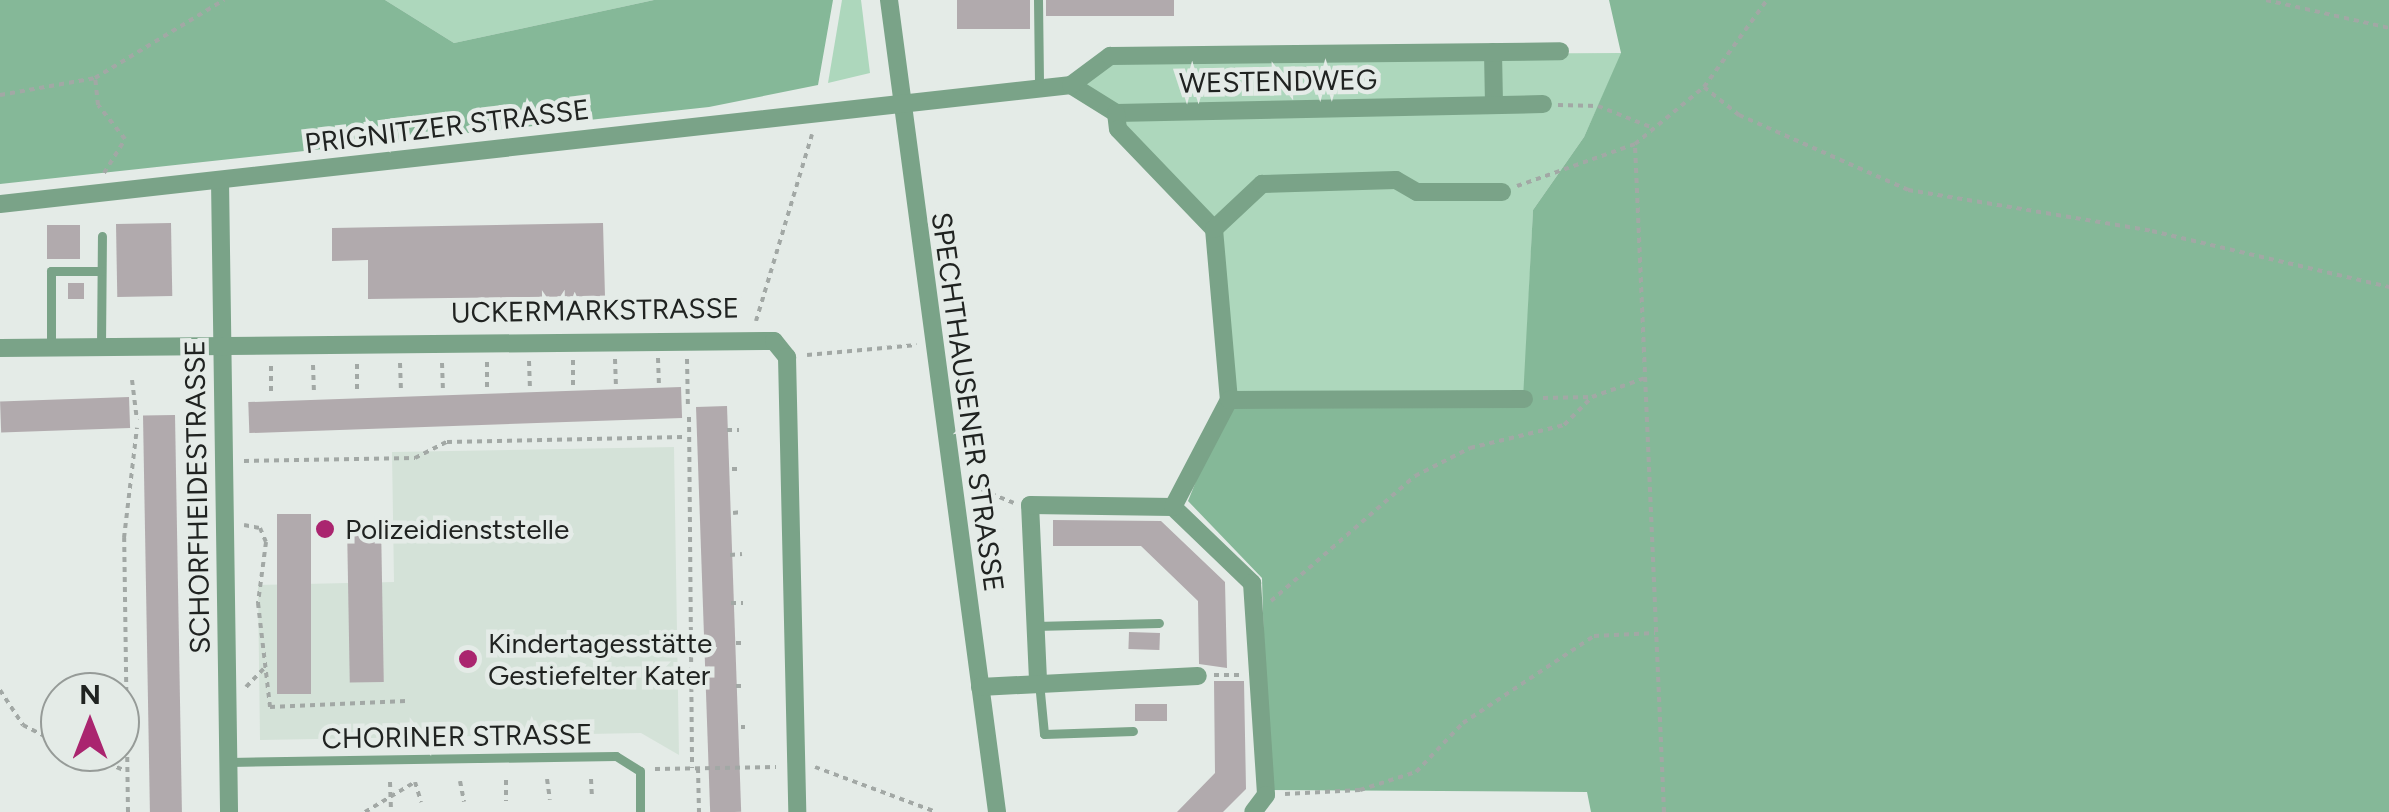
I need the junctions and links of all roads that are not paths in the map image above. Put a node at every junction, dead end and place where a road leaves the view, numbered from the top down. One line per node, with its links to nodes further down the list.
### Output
1 (889, 0): 7 (street, SPECHTHAUSENER STRASSE)
2 (1038, 0): 6 (lane)
3 (1560, 51): 4 (street, WESTENDWEG)
4 (1493, 52): 5 (street, WESTENDWEG); 9 (street)
5 (1070, 85): 6 (street); 10 (street)
6 (1038, 88): 7 (street)
7 (901, 99): 11 (street, PRIGNITZER STRASSE); 28 (street, SPECHTHAUSENER STRASSE)
8 (1543, 104): 9 (street, WESTENDWEG)
9 (1494, 105): 10 (street, WESTENDWEG)
10 (1116, 113): 14 (street)
11 (220, 180): 13 (street, PRIGNITZER STRASSE); 17 (street, SCHORFHEIDESTRASSE)
12 (1502, 192): 14 (street)
13 (0, 204)
14 (1214, 229): 22 (street)
15 (102, 236): 16 (lane)
16 (102, 271): 18 (lane); 19 (lane)
17 (222, 344): 18 (street, UCKERMARKSTRASSE); 30 (street, SCHORFHEIDESTRASSE); 33 (street, UCKERMARKSTRASSE)
18 (101, 346): 19 (street, UCKERMARKSTRASSE)
19 (51, 347): 20 (street, UCKERMARKSTRASSE)
20 (0, 348)
21 (1524, 399): 22 (street)
22 (1229, 400): 23 (street)
23 (1173, 506): 25 (street); 35 (street)
24 (1159, 624): 25 (lane)
25 (1035, 626): 27 (street)
26 (1198, 676): 27 (street)
27 (1038, 680): 28 (street); 29 (lane)
28 (980, 687): 34 (street, SPECHTHAUSENER STRASSE)
29 (1133, 731)
30 (228, 762): 31 (street, SCHORFHEIDESTRASSE); 32 (lane, CHORINER STRASSE)
31 (229, 812)
32 (640, 812)
33 (797, 812)
34 (996, 812)
35 (1252, 812)

